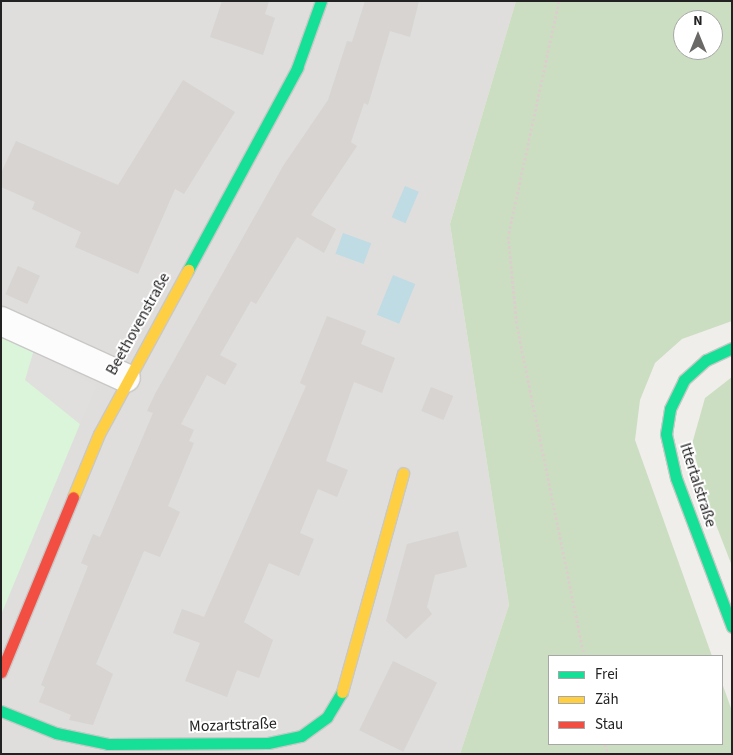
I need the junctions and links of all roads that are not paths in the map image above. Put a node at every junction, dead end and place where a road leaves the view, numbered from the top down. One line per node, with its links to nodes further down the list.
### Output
1 (321, 1): 4 (street, Beethovenstraße)
2 (1, 321): 4 (street)
3 (732, 348): 6 (street, Ittertalstraße)
4 (126, 378): 7 (street, Beethovenstraße)
5 (403, 473): 8 (street, Mozartstraße)
6 (732, 627)
7 (1, 672)
8 (1, 711)

